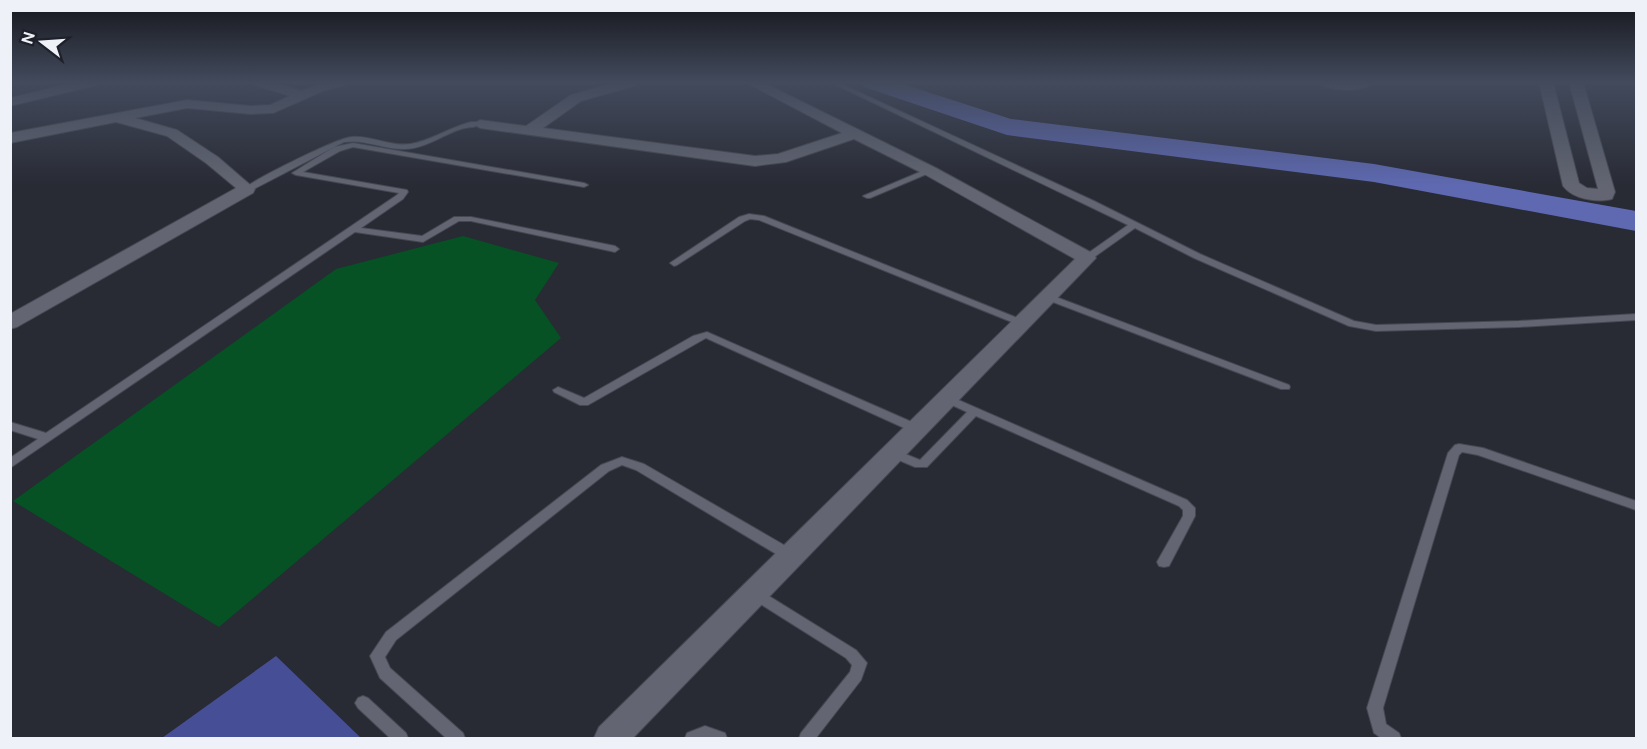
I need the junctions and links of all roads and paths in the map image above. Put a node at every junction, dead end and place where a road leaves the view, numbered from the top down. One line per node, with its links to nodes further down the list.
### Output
1 (122, 117): 7 (street)
2 (549, 117): 9 (street)
3 (821, 117): 10 (street)
4 (907, 117): 16 (lane)
5 (1554, 117): 6 (street)
6 (1586, 117)
7 (117, 118): 11 (street); 14 (street)
8 (480, 124): 9 (street); 14 (lane)
9 (530, 130): 10 (street)
10 (854, 134): 12 (street)
11 (10, 138)
12 (930, 171): 15 (lane); 19 (street)
13 (584, 185): 17 (lane)
14 (247, 189): 23 (street)
15 (867, 196)
16 (1134, 225): 19 (lane); 22 (lane)
17 (353, 229): 18 (lane); 31 (lane)
18 (615, 249)
19 (1087, 258): 21 (street)
20 (674, 263): 24 (lane)
21 (1048, 297): 24 (street); 25 (lane)
22 (1636, 317)
23 (10, 323)
24 (1022, 323): 27 (street)
25 (1285, 387)
26 (558, 390): 30 (lane)
27 (947, 399): 28 (lane); 30 (street)
28 (974, 411): 32 (lane); 36 (lane)
29 (10, 426): 31 (lane)
30 (917, 429): 32 (street)
31 (48, 438): 33 (lane)
32 (893, 453): 35 (street)
33 (10, 464)
34 (1636, 506): 45 (lane)
35 (791, 556): 37 (street); 40 (lane)
36 (1164, 562)
37 (755, 593): 41 (street); 44 (lane)
38 (363, 703): 39 (lane)
39 (400, 738)
40 (457, 738)
41 (610, 738)
42 (693, 738): 43 (lane)
43 (719, 738)
44 (807, 738)
45 (1393, 738)

